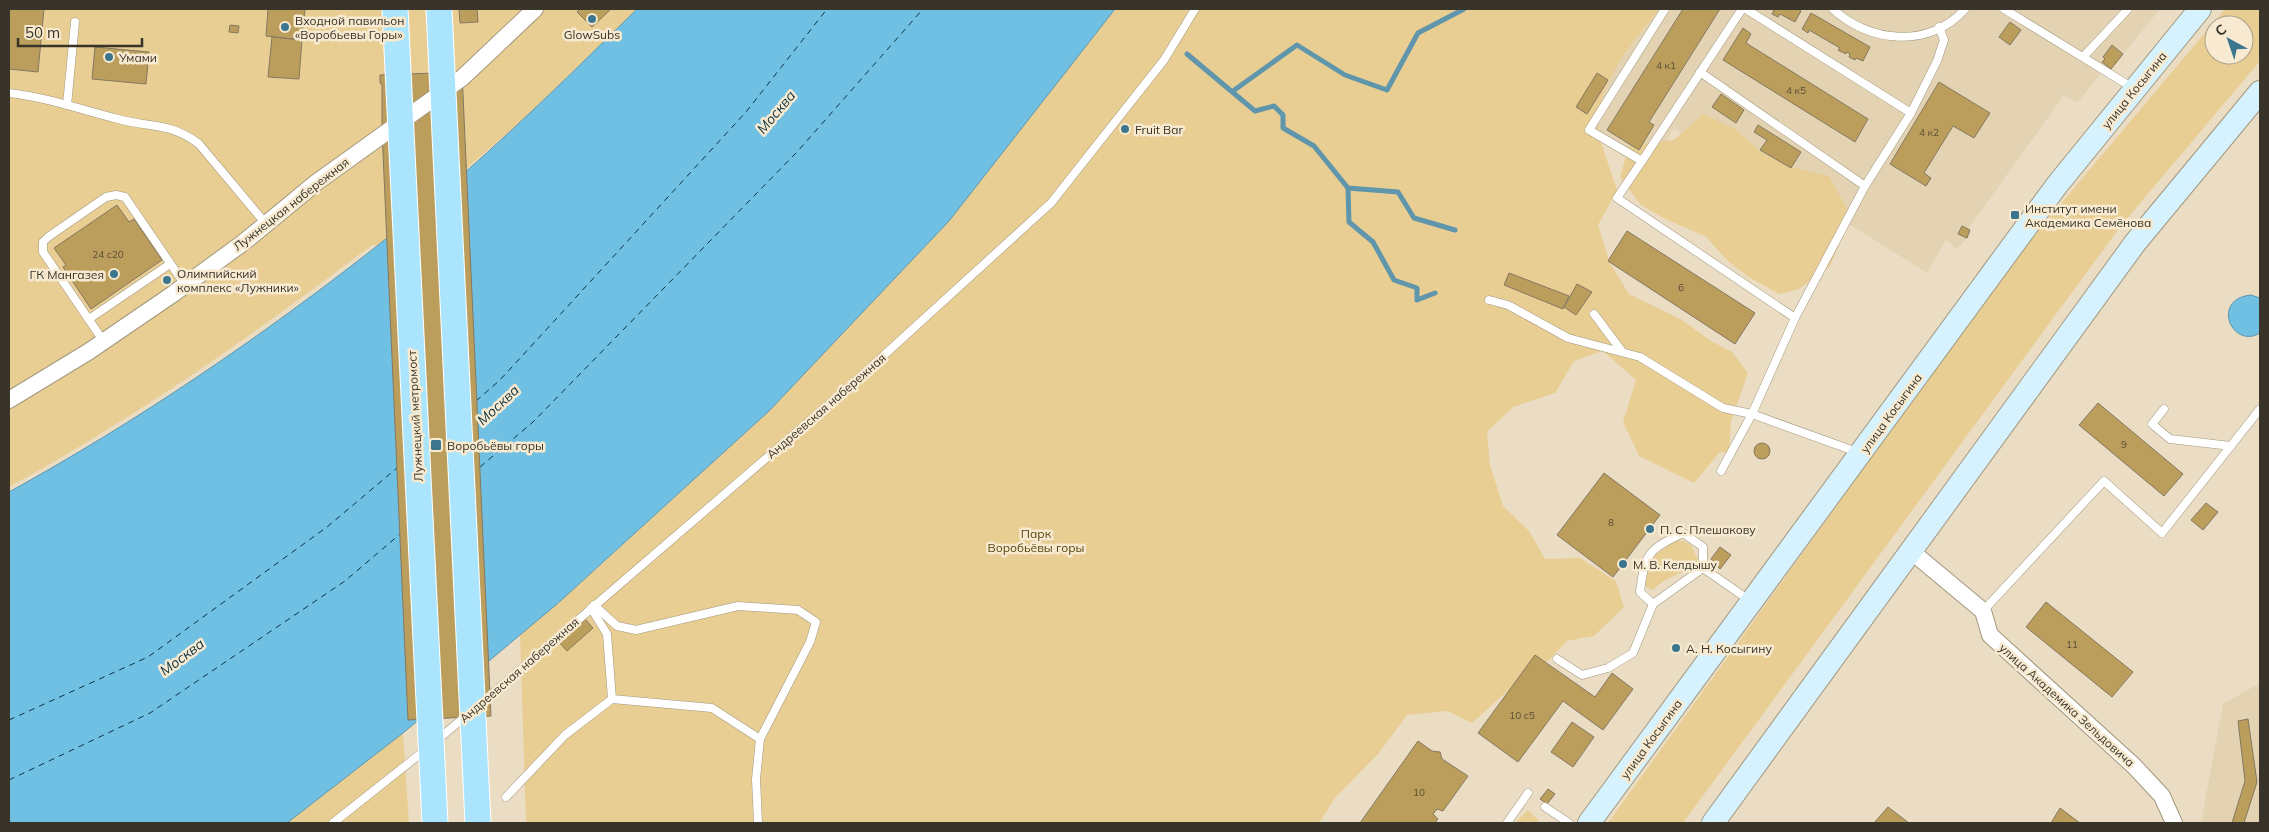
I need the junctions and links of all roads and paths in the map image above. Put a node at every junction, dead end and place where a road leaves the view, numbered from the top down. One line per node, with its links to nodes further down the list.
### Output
1 (395, 9): 53 (main road, Лужнецкий метромост, bridge)
2 (439, 9): 54 (main road, bridge)
3 (535, 9): 24 (street, Лужнецкая набережная)
4 (1195, 9): 44 (lane, Андреевская набережная)
5 (1665, 9): 22 (lane)
6 (1742, 9): 16 (lane)
7 (1746, 9): 21 (lane)
8 (1833, 9): 14 (lane)
9 (1965, 9): 14 (lane)
10 (2004, 9): 15 (lane)
11 (2128, 9): 15 (lane)
12 (2200, 9): 17 (main road, улица Косыгина)
13 (75, 22): 20 (lane)
14 (1939, 27): 21 (lane)
15 (2084, 56): 17 (lane)
16 (1700, 72): 22 (lane); 23 (lane)
17 (2134, 89): 38 (main road, улица Косыгина)
18 (2260, 92): 40 (main road)
19 (9, 93): 20 (lane)
20 (67, 105): 24 (lane)
21 (1911, 113): 23 (lane)
22 (1642, 160): 29 (lane)
23 (1865, 186): 29 (lane)
24 (266, 224): 26 (street, Лужнецкая набережная)
25 (170, 264): 26 (lane); 30 (lane); 30 (lane)
26 (185, 285): 31 (street, Лужнецкая набережная)
27 (1489, 300): 32 (lane)
28 (1594, 314): 32 (lane)
29 (1795, 318): 36 (lane)
30 (88, 319): 31 (lane)
31 (104, 342): 33 (street, Лужнецкая набережная)
32 (1622, 350): 36 (lane)
33 (9, 400)
34 (2164, 409): 37 (lane)
35 (2260, 409): 37 (lane)
36 (1752, 414): 38 (lane); 39 (lane)
37 (2231, 446): 45 (lane)
38 (1861, 454): 42 (main road, улица Косыгина)
39 (1721, 471)
40 (1911, 551): 45 (street, улица Академика Зельдовича); 59 (main road)
41 (1703, 568): 42 (lane); 43 (lane); 43 (lane)
42 (1752, 602): 58 (main road, улица Косыгина)
43 (1653, 604): 46 (lane)
44 (592, 606): 47 (lane); 48 (lane); 52 (lane, Андреевская набережная)
45 (1983, 612): 60 (street, улица Академика Зельдовича)
46 (1556, 659)
47 (612, 699): 48 (lane); 50 (lane)
48 (760, 739): 55 (lane)
49 (1528, 793): 56 (lane)
50 (506, 797)
51 (1545, 807): 57 (lane)
52 (333, 823)
53 (435, 823)
54 (478, 823)
55 (758, 823)
56 (1507, 823)
57 (1569, 823)
58 (1589, 823)
59 (1713, 823)
60 (2174, 823)

